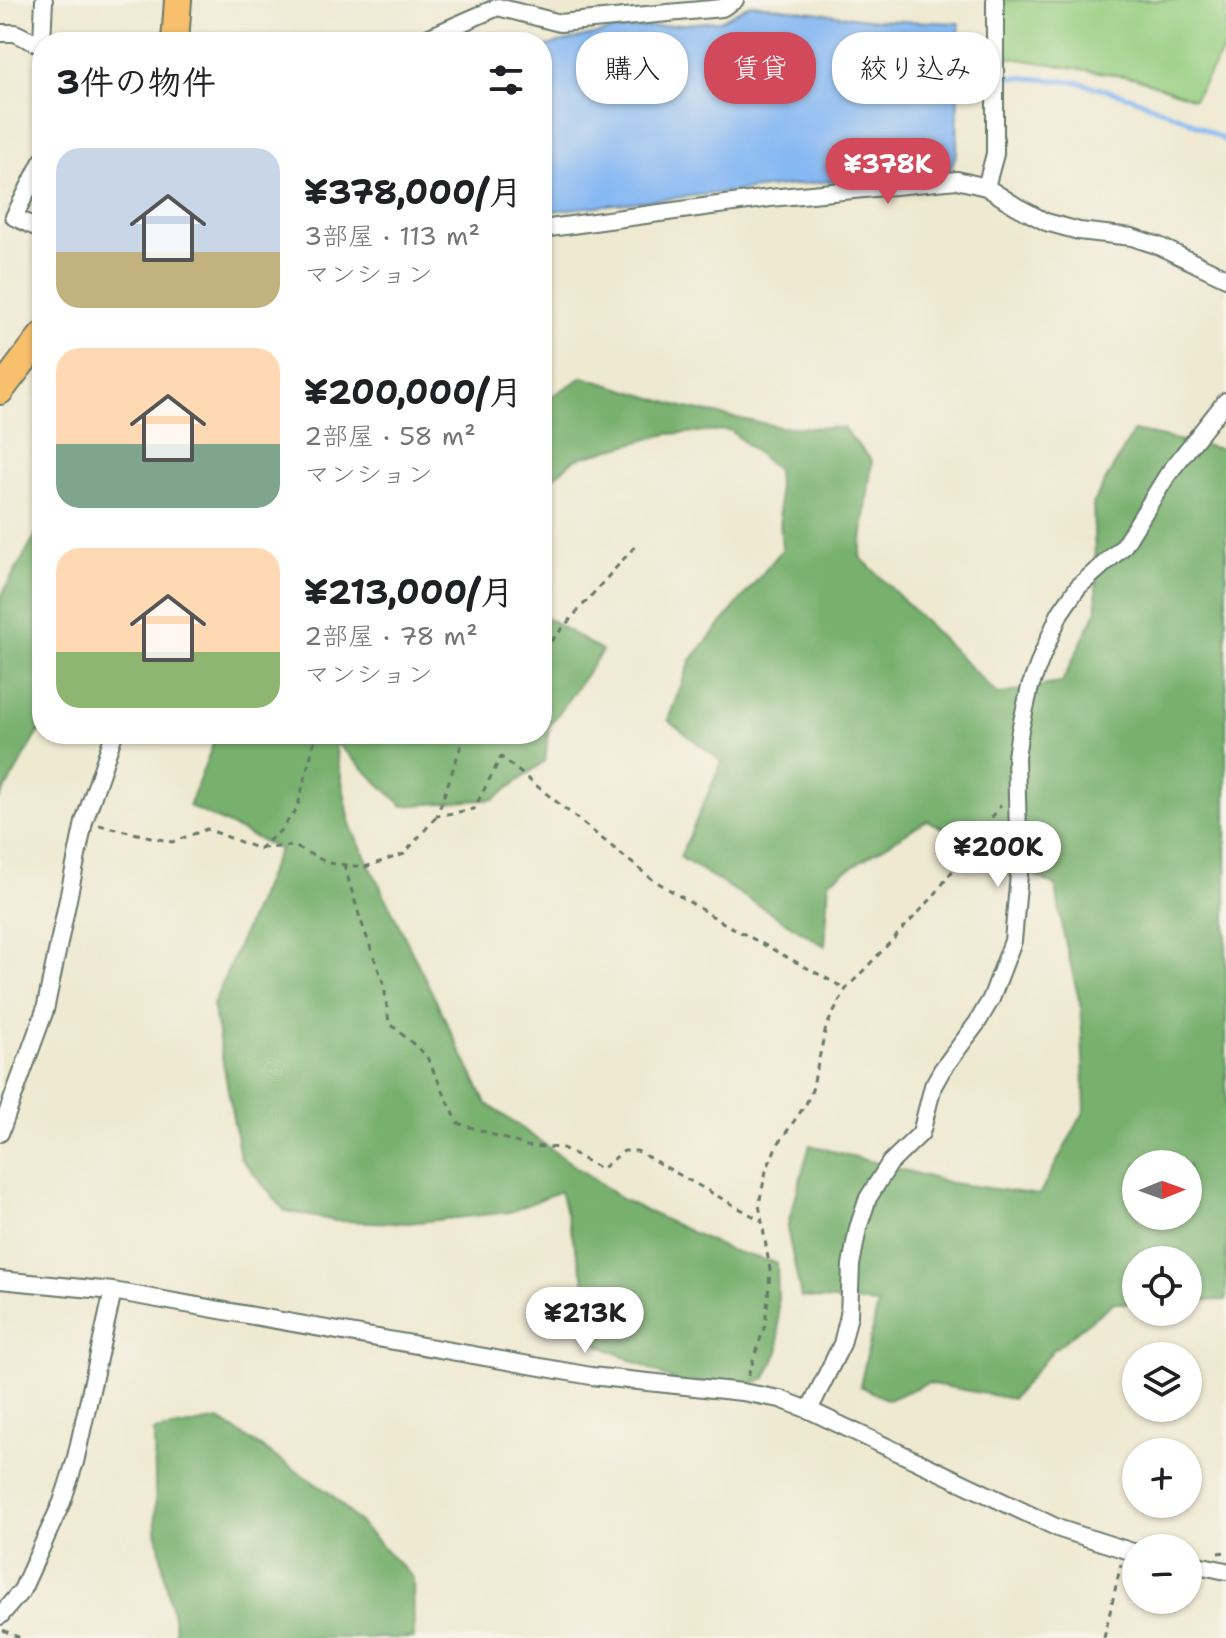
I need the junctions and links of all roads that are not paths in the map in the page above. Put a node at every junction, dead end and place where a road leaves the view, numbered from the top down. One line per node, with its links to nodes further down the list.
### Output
1 (44, 0): 6 (street)
2 (178, 0): 7 (main road)
3 (735, 0): 5 (street)
4 (995, 0): 12 (street)
5 (499, 4): 8 (street)
6 (43, 32)
7 (176, 32)
8 (439, 32)
9 (0, 33): 10 (street)
10 (32, 40)
11 (32, 181): 13 (street)
12 (986, 187): 14 (street); 15 (street)
13 (32, 225)
14 (552, 228)
15 (1226, 278)
16 (32, 349): 17 (main road)
17 (0, 391)
18 (1226, 401): 23 (street)
19 (111, 744): 20 (street)
20 (0, 1133)
21 (0, 1280): 22 (street)
22 (113, 1291): 23 (street); 27 (street)
23 (809, 1410): 24 (street)
24 (1122, 1548)
25 (1202, 1566): 26 (street)
26 (1226, 1571)
27 (0, 1616)

